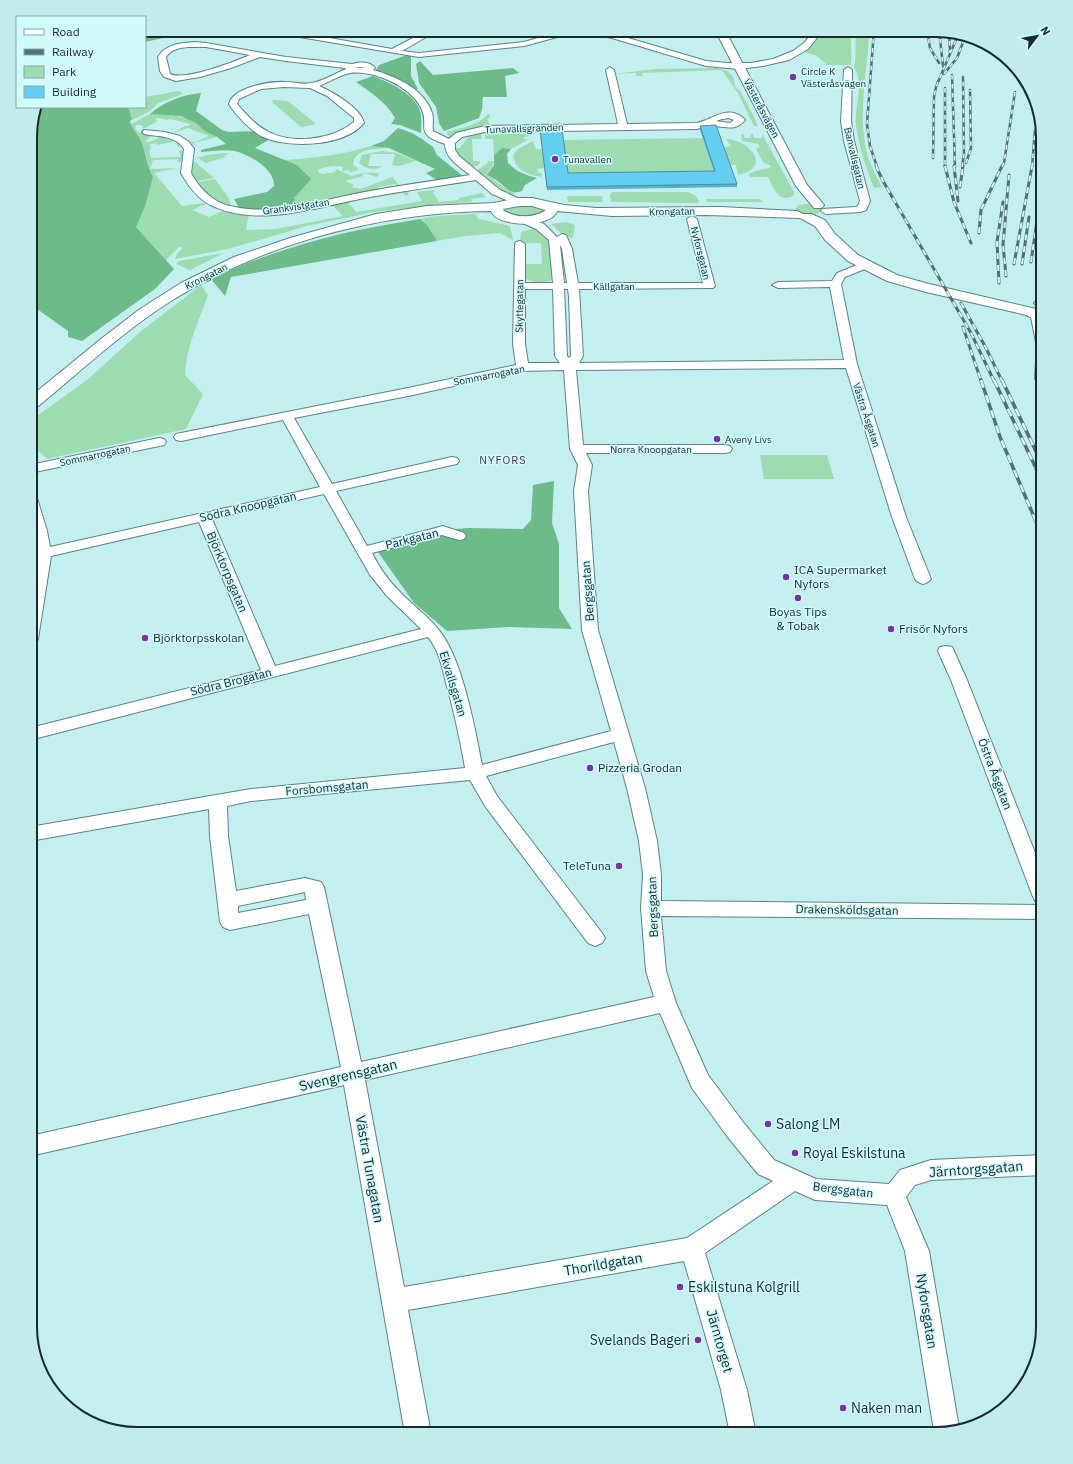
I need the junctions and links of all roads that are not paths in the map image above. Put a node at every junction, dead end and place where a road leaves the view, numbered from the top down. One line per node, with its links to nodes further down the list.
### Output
1 (311, 37): 7 (street)
2 (423, 37): 7 (street)
3 (550, 37): 7 (street)
4 (617, 37): 9 (street)
5 (724, 37): 9 (street, Västeråsvägen)
6 (813, 37): 9 (street)
7 (398, 52): 11 (street)
8 (259, 54): 8 (street); 10 (street)
9 (739, 65): 20 (street, Västeråsvägen)
10 (351, 68): 11 (street); 14 (street)
11 (367, 68): 18 (street)
12 (610, 70): 16 (street)
13 (848, 70): 25 (street, Banvallsgatan)
14 (312, 86): 14 (street)
15 (710, 124): 16 (street, Tunavallsgränden)
16 (623, 126): 18 (street, Tunavallsgränden)
17 (147, 137): 19 (street, Grankvistgatan)
18 (450, 142): 19 (street)
19 (479, 177): 21 (street)
20 (802, 186): 23 (street, Västeråsvägen); 25 (street, Västeråsvägen)
21 (496, 192): 22 (street); 24 (street)
22 (518, 202): 24 (street); 26 (street)
23 (803, 202): 25 (street); 27 (street)
24 (501, 209): 29 (street); 39 (street, Krongatan)
25 (822, 210): 27 (street); 31 (street, Västeråsvägen)
26 (547, 212): 27 (street, Krongatan); 29 (street); 36 (street, Bergsgatan)
27 (797, 213): 31 (street, Västeråsvägen)
28 (692, 219): 37 (street, Nyforsgatan)
29 (522, 220): 35 (street, Bergsgatan)
30 (520, 244): 34 (street, Skyttegatan)
31 (866, 265): 32 (street); 38 (street, Västeråsvägen)
32 (835, 284): 33 (street); 40 (street, Västra Åsgatan)
33 (778, 285)
34 (519, 286): 35 (street, Källgatan); 41 (street, Skyttegatan)
35 (558, 286): 36 (street, Källgatan); 42 (street, Bergsgatan)
36 (573, 286): 37 (street, Källgatan); 42 (street, Bergsgatan)
37 (709, 286)
38 (1036, 309)
39 (93, 352): 43 (street, Krongatan); 44 (street, Krongatan)
40 (851, 364): 42 (street, Sommarrogatan); 58 (street, Västra Åsgatan)
41 (522, 367): 42 (street, Sommarrogatan); 45 (street, Sommarrogatan)
42 (570, 367): 48 (street, Bergsgatan)
43 (37, 389)
44 (37, 399)
45 (287, 416): 46 (street, Sommarrogatan); 52 (street, Ekvallsgatan)
46 (181, 437)
47 (159, 442): 51 (street, Sommarrogatan)
48 (577, 449): 49 (street, Norra Knoopgatan); 64 (street, Bergsgatan)
49 (725, 449)
50 (452, 460): 52 (street, Södra Knoopgatan)
51 (37, 468)
52 (329, 488): 53 (street, Södra Knoopgatan); 56 (street, Ekvallsgatan)
53 (204, 517): 57 (street, Södra Knoopgatan); 62 (street, Björktorpsgatan)
54 (37, 521): 57 (street)
55 (459, 536): 56 (street, Parkgatan)
56 (364, 551): 60 (street, Ekvallsgatan)
57 (44, 553): 59 (street)
58 (923, 578)
59 (37, 596)
60 (432, 631): 62 (street, Södra Brogatan); 65 (street, Ekvallsgatan)
61 (946, 651): 68 (street, Östra Åsgatan)
62 (270, 672): 63 (street, Södra Brogatan)
63 (37, 732)
64 (621, 734): 65 (street, Forsbomsgatan); 69 (street, Bergsgatan)
65 (475, 773): 66 (street, Forsbomsgatan); 71 (street, Ekvallsgatan)
66 (218, 800): 67 (street, Forsbomsgatan); 73 (street, Västra Tunagatan)
67 (37, 833)
68 (1036, 879)
69 (652, 908): 70 (street, Drakensköldsgatan); 72 (street, Bergsgatan)
70 (1036, 912)
71 (595, 938)
72 (666, 1003): 73 (street, Svengrensgatan); 76 (street, Bergsgatan)
73 (352, 1074): 74 (street, Svengrensgatan); 79 (street, Västra Tunagatan)
74 (37, 1144)
75 (1036, 1165): 77 (street, Järntorgsgatan)
76 (793, 1180): 77 (street, Bergsgatan); 78 (street, Thorildgatan)
77 (894, 1195): 80 (street, Nyforsgatan)
78 (692, 1248): 79 (street, Thorildgatan); 82 (street, Järntorget)
79 (393, 1301): 81 (street, Västra Tunagatan)
80 (946, 1426)
81 (417, 1427)
82 (742, 1427)

